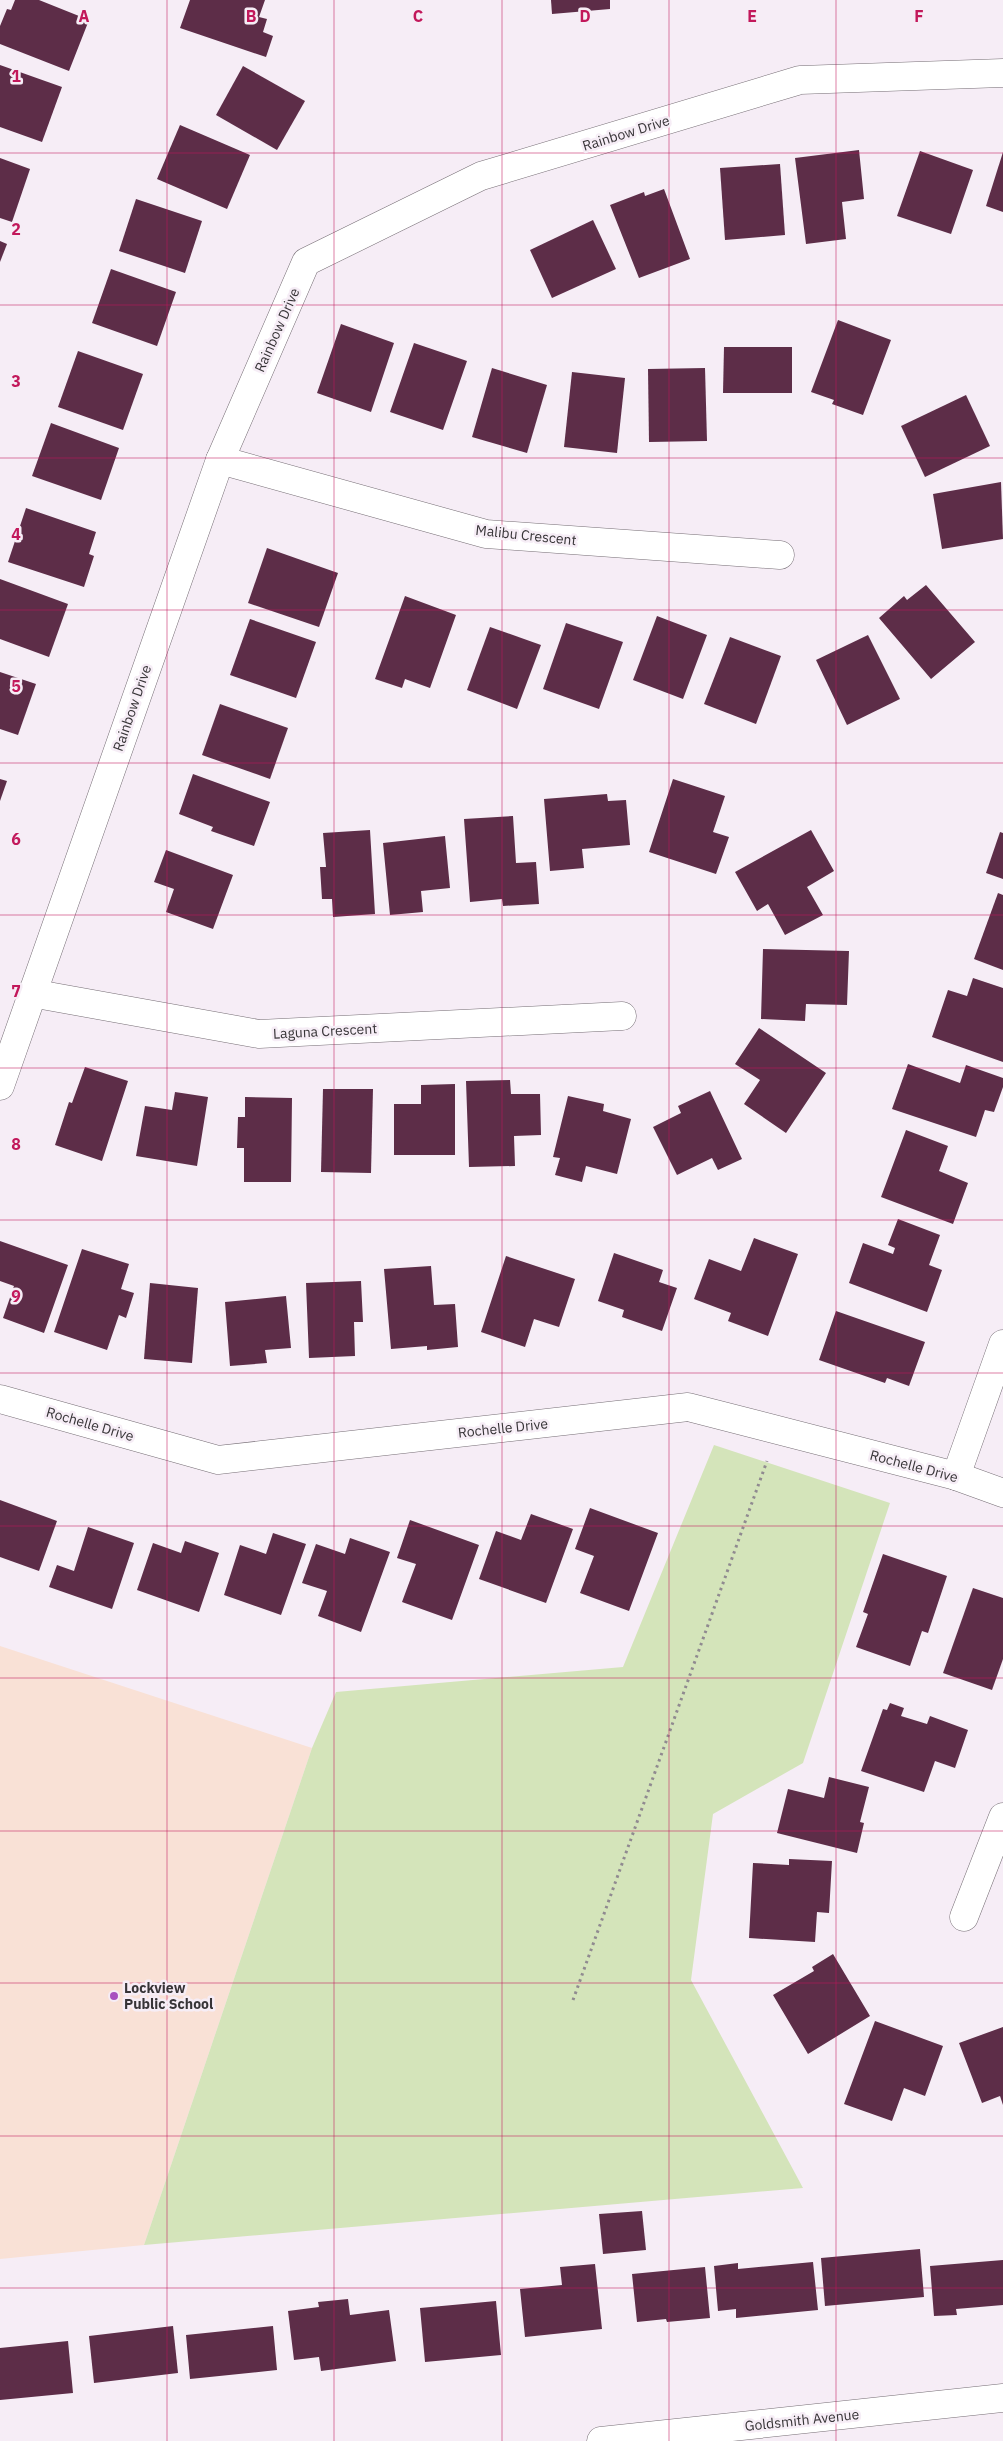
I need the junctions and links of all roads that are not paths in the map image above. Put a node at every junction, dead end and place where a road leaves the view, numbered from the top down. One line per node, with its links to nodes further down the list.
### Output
1 (1003, 72): 2 (street, Rainbow Drive)
2 (220, 460): 3 (street, Malibu Crescent); 4 (street, Rainbow Drive)
3 (780, 556)
4 (31, 993): 5 (street, Laguna Crescent); 6 (street, Rainbow Drive)
5 (622, 1016)
6 (0, 1086)
7 (1003, 1344): 9 (street)
8 (0, 1399): 9 (street, Rochelle Drive)
9 (956, 1476): 10 (street, Rochelle Drive)
10 (1003, 1493)
11 (1003, 1817): 12 (street)
12 (964, 1917)
13 (1003, 2398): 14 (street, Goldsmith Avenue)
14 (701, 2436): 15 (street, Goldsmith Avenue)
15 (601, 2441)

